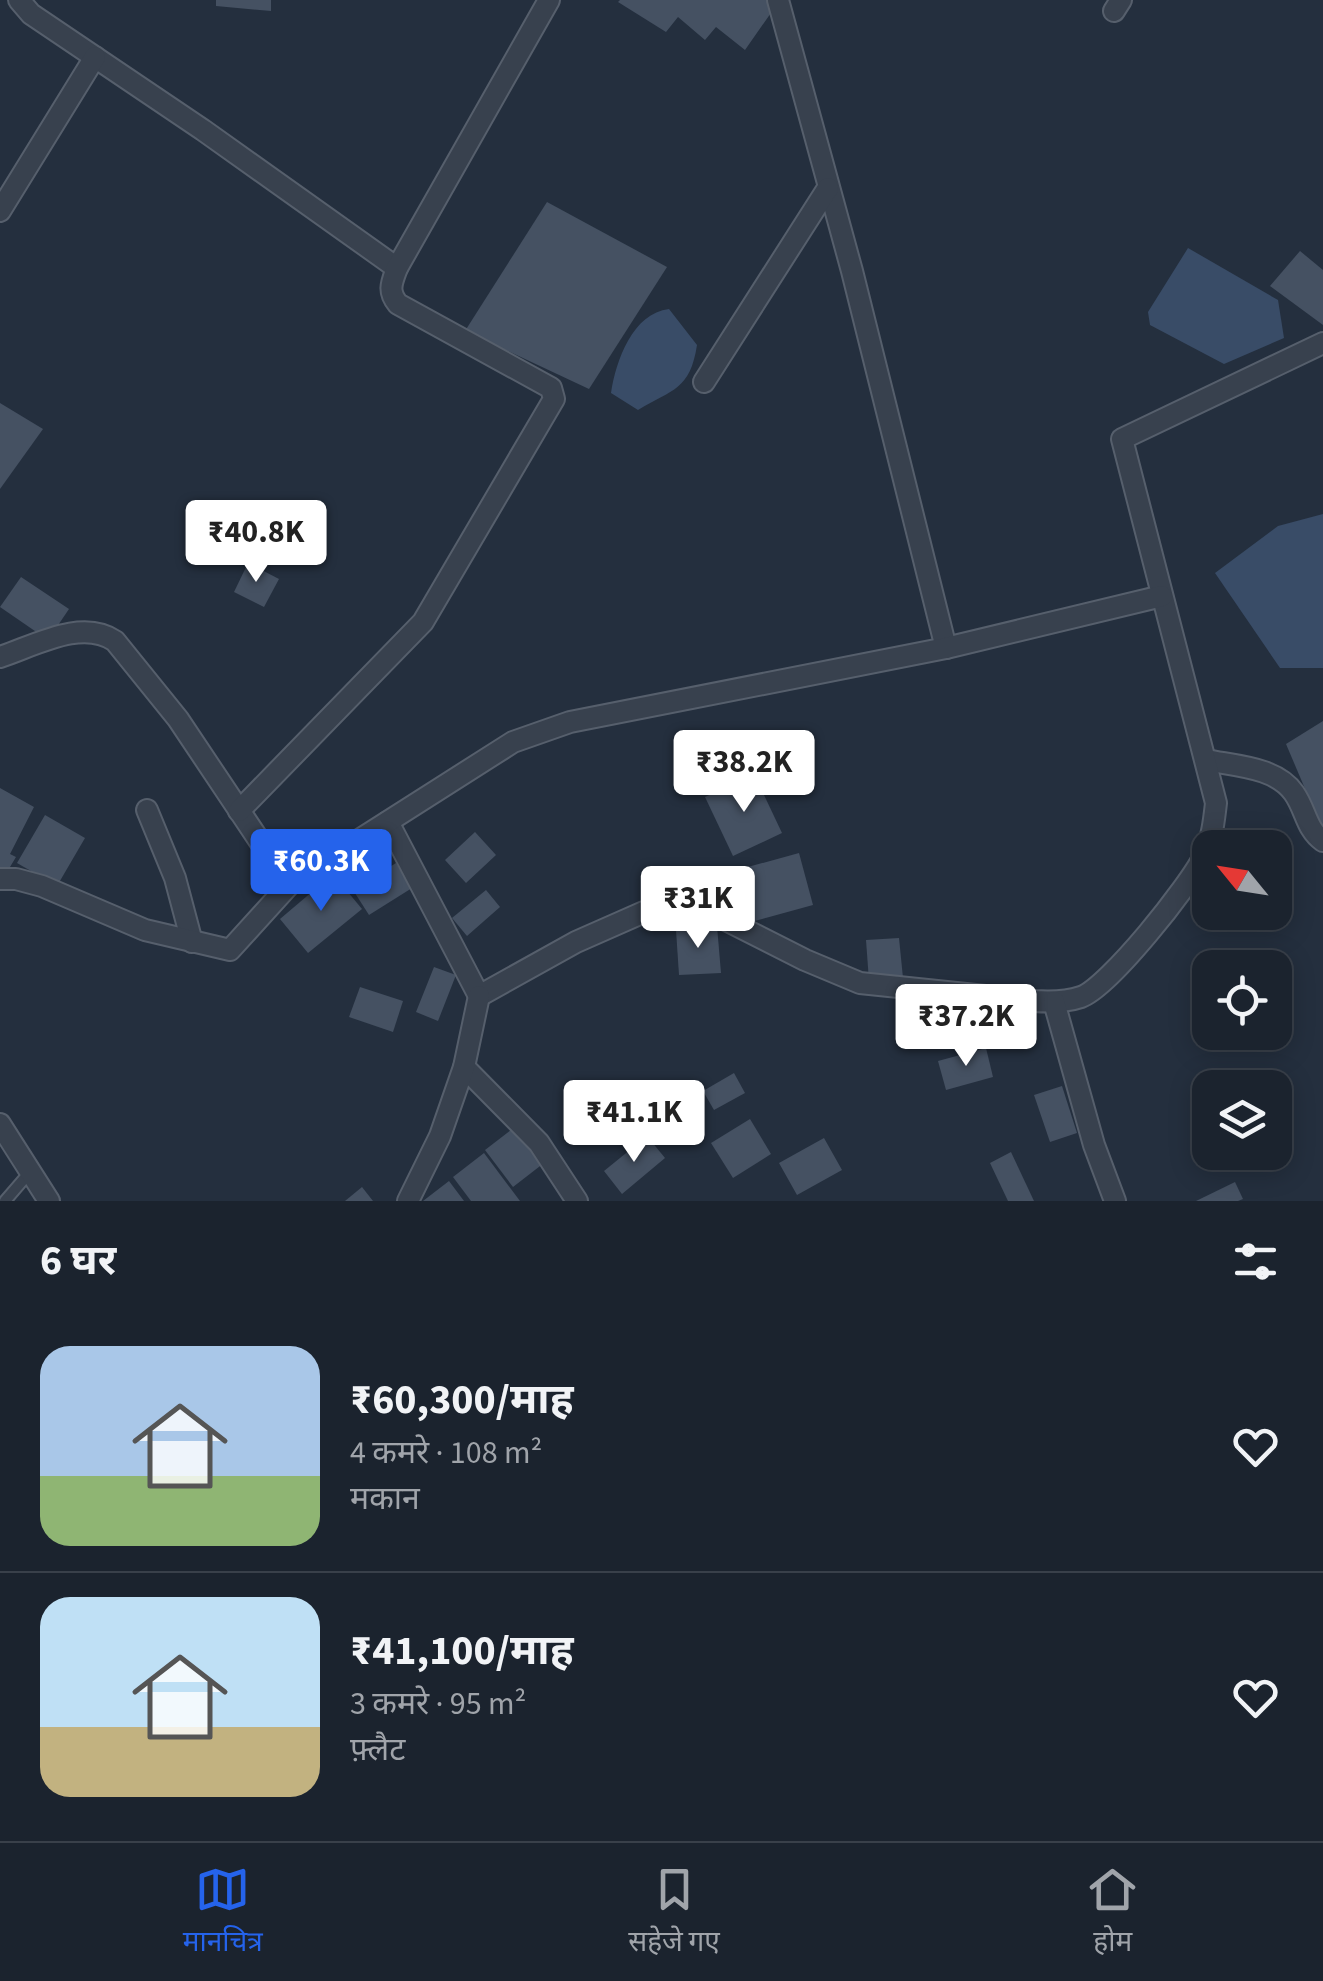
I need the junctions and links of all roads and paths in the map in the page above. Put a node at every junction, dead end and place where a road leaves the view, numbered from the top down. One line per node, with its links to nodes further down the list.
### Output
1 (19, 0): 4 (street)
2 (549, 0): 7 (street)
3 (778, 0): 5 (street)
4 (95, 56): 6 (street); 7 (street)
5 (828, 188): 9 (street); 11 (street)
6 (0, 211)
7 (398, 268): 15 (street)
8 (1323, 343): 10 (street)
9 (704, 382)
10 (1162, 596): 11 (street); 13 (street)
11 (946, 648): 16 (street)
12 (0, 657): 15 (street)
13 (1206, 760): 17 (street); 22 (street)
14 (148, 810): 20 (street)
15 (238, 811): 19 (street)
16 (388, 822): 19 (street); 21 (street)
17 (1323, 841)
18 (0, 879): 20 (street)
19 (289, 885): 20 (street)
20 (192, 942)
21 (479, 996): 22 (street); 23 (street)
22 (1054, 1002): 30 (street)
23 (464, 1067): 28 (street); 29 (street)
24 (0, 1124): 25 (street)
25 (30, 1171): 26 (lane); 27 (street)
26 (5, 1201)
27 (49, 1201)
28 (408, 1201)
29 (578, 1201)
30 (1114, 1201)

